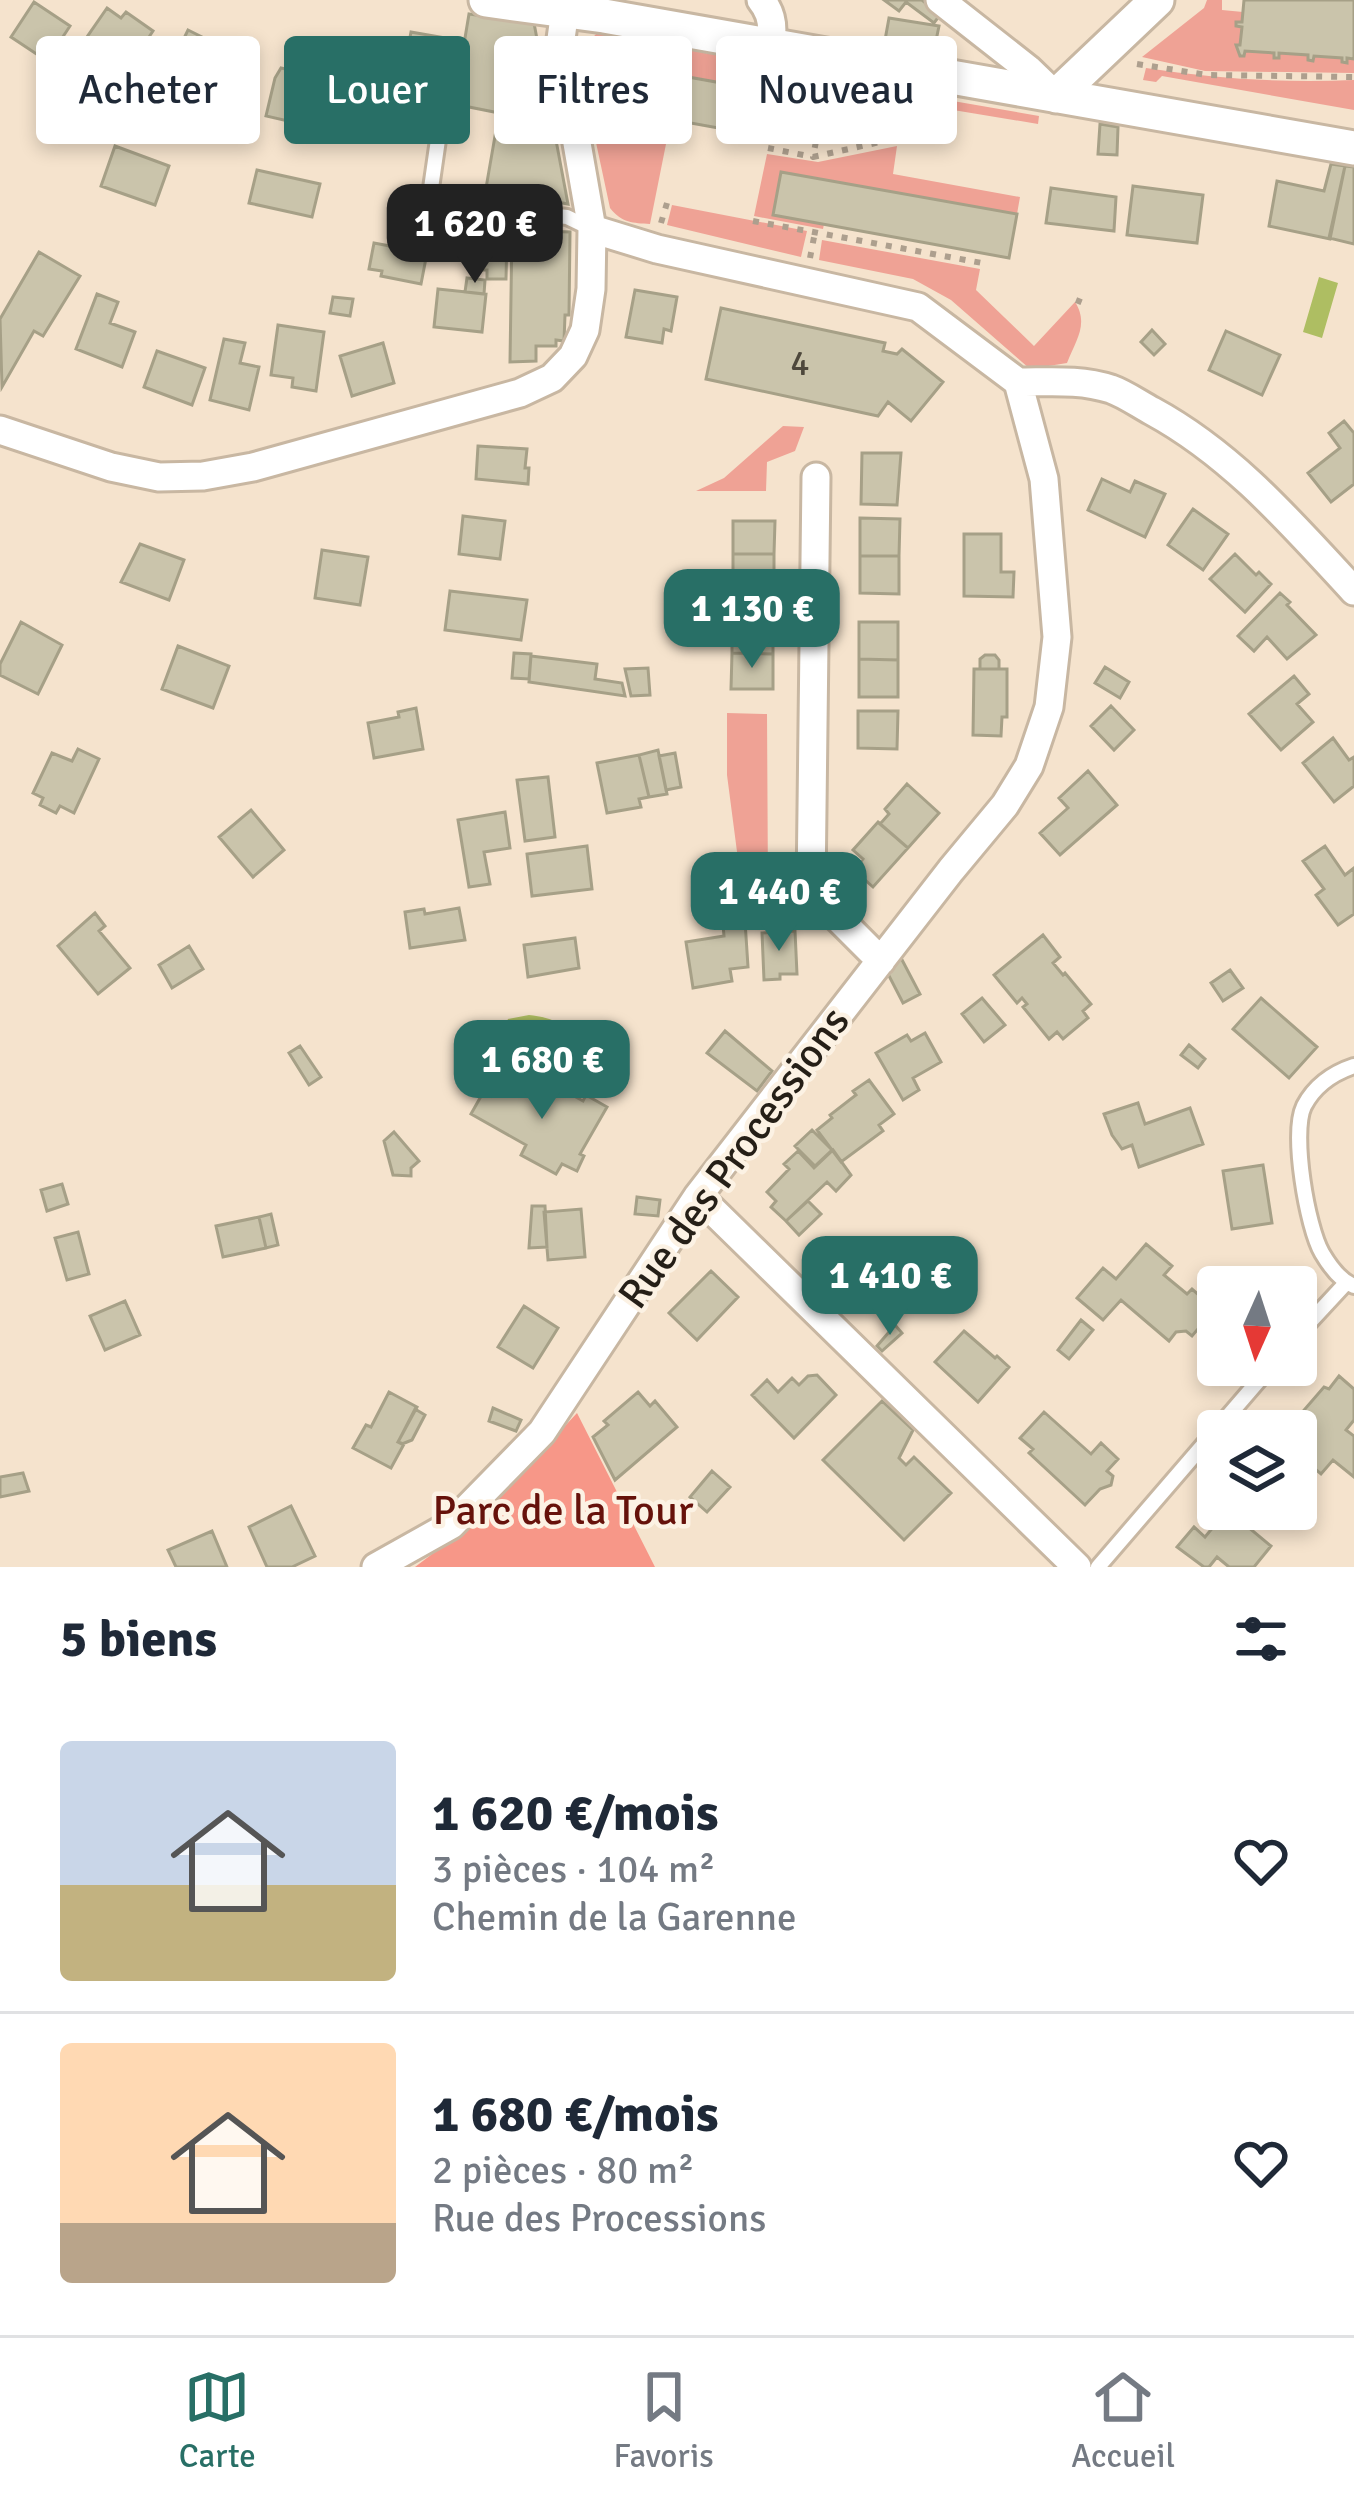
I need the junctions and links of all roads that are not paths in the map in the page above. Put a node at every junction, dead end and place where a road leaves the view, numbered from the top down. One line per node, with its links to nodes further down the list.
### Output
1 (486, 0): 5 (street)
2 (761, 0): 7 (street)
3 (940, 0): 9 (street)
4 (1157, 0): 9 (street)
5 (565, 10): 6 (street); 12 (street)
6 (717, 36)
7 (772, 36)
8 (957, 78): 9 (street)
9 (1056, 96): 11 (street)
10 (437, 144): 12 (lane)
11 (1354, 148)
12 (592, 229): 13 (street); 14 (street)
13 (1018, 382): 16 (street); 17 (street, Rue des Processions)
14 (0, 430)
15 (816, 477): 17 (street)
16 (1354, 591)
17 (881, 961): 19 (street, Rue des Processions)
18 (1354, 1066): 20 (lane)
19 (698, 1196): 23 (street, Rue des Processions); 24 (street)
20 (1350, 1284): 21 (lane)
21 (1317, 1316)
22 (1254, 1386): 25 (lane)
23 (376, 1567)
24 (1077, 1567)
25 (1098, 1567)

